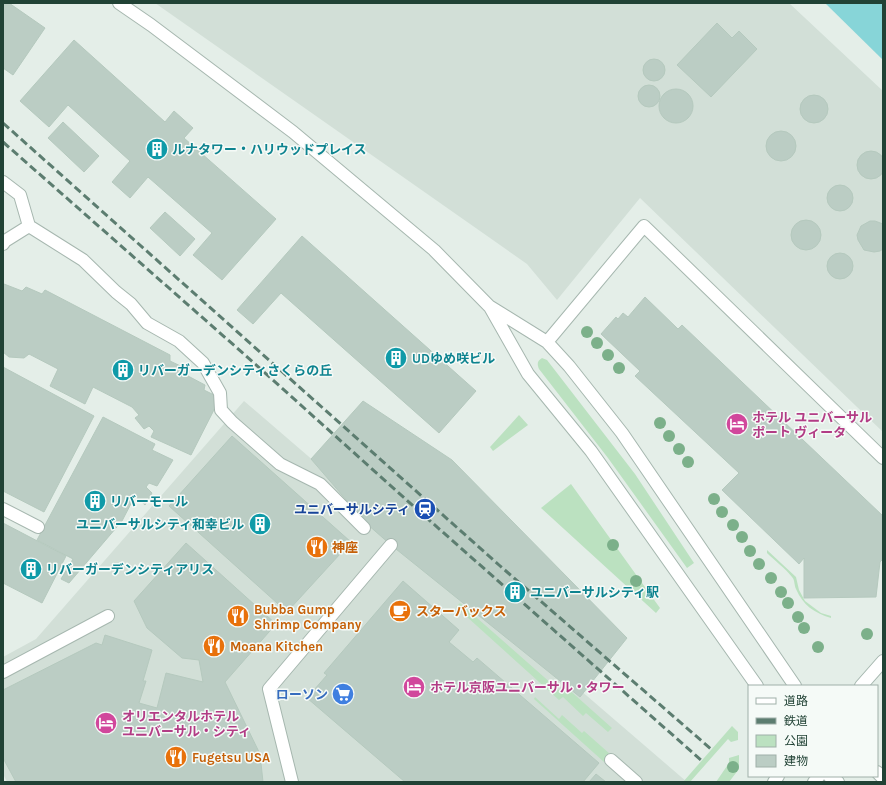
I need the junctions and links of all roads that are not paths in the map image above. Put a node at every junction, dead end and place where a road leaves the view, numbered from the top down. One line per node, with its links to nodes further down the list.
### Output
1 (119, 3): 5 (street)
2 (3, 182): 3 (street)
3 (29, 226): 4 (street); 10 (street)
4 (3, 244)
5 (490, 306): 6 (street); 15 (street)
6 (547, 342): 7 (street); 16 (street)
7 (883, 458)
8 (3, 509): 9 (street)
9 (38, 527)
10 (364, 528)
11 (391, 545): 19 (street)
12 (108, 616): 14 (street)
13 (883, 661): 17 (street)
14 (3, 672)
15 (756, 685)
16 (794, 685)
17 (862, 685)
18 (611, 760): 20 (street)
19 (292, 782)
20 (636, 782)

